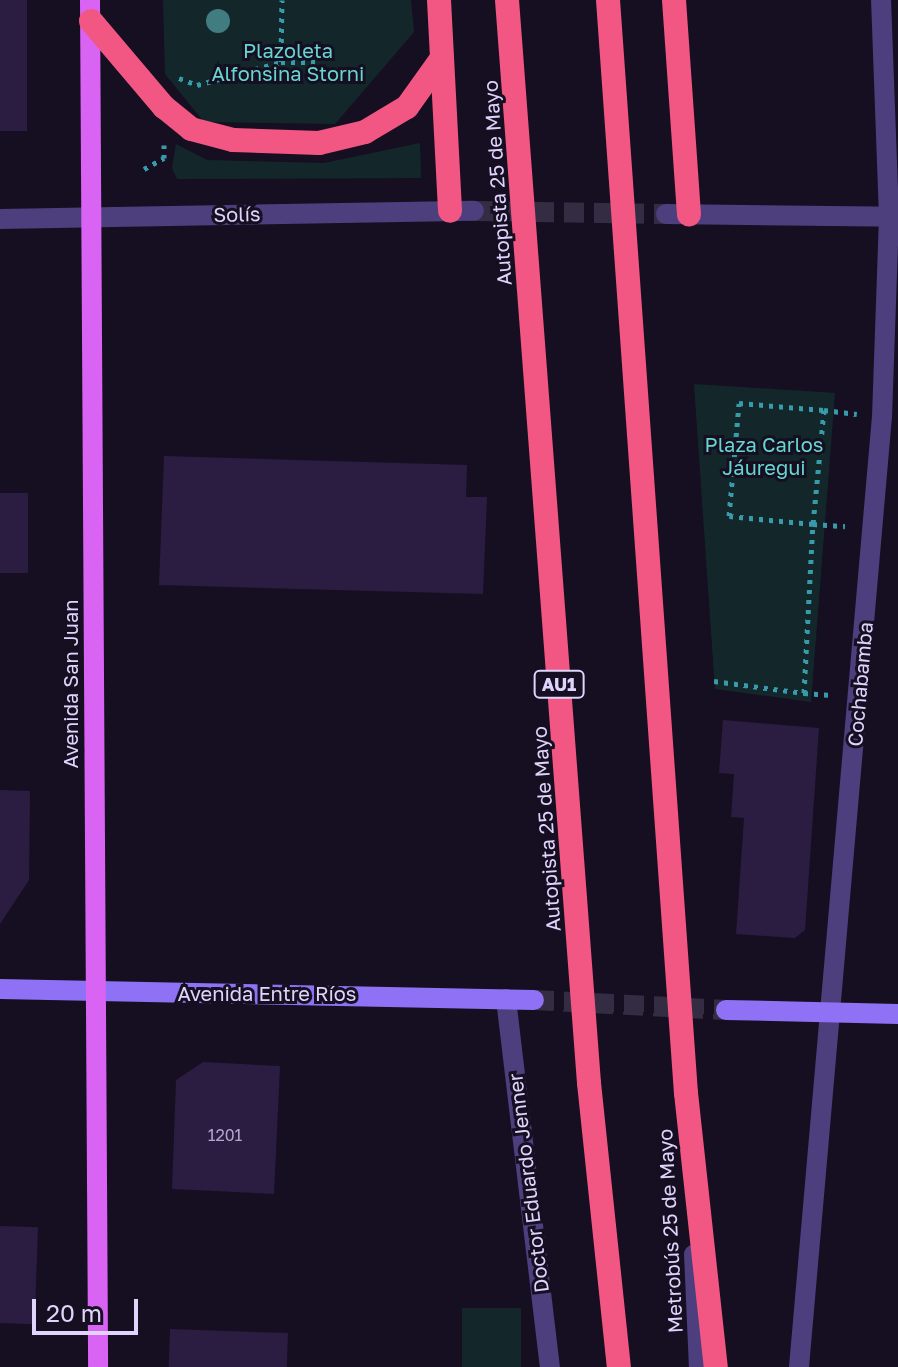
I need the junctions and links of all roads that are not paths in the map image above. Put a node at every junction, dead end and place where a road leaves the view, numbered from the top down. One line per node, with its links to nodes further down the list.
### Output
1 (439, 0): 7 (highway)
2 (507, 0): 23 (highway, Autopista 25 de Mayo / AU1, bridge)
3 (608, 0): 20 (highway, bridge)
4 (674, 0): 9 (highway)
5 (881, 0): 11 (street, Cochabamba)
6 (90, 11): 7 (highway); 10 (main road, Avenida San Juan)
7 (442, 58): 8 (highway)
8 (462, 211): 10 (street, Solís)
9 (678, 214): 11 (street)
10 (92, 216): 12 (street, Solís); 14 (main road, Avenida San Juan)
11 (893, 217): 19 (street, Cochabamba)
12 (0, 219)
13 (0, 989): 14 (main road, Avenida Entre Ríos)
14 (95, 992): 15 (main road, Avenida Entre Ríos); 21 (main road, Avenida San Juan)
15 (506, 999): 16 (main road, Avenida Entre Ríos); 22 (street, Doctor Eduardo Jenner)
16 (534, 1000)
17 (726, 1010): 19 (main road)
18 (898, 1014): 19 (main road)
19 (828, 1015): 26 (street, Cochabamba)
20 (686, 1093): 24 (lane, Metrobús 25 de Mayo); 25 (highway)
21 (98, 1367)
22 (550, 1367)
23 (619, 1367)
24 (698, 1367)
25 (716, 1367)
26 (799, 1367)

